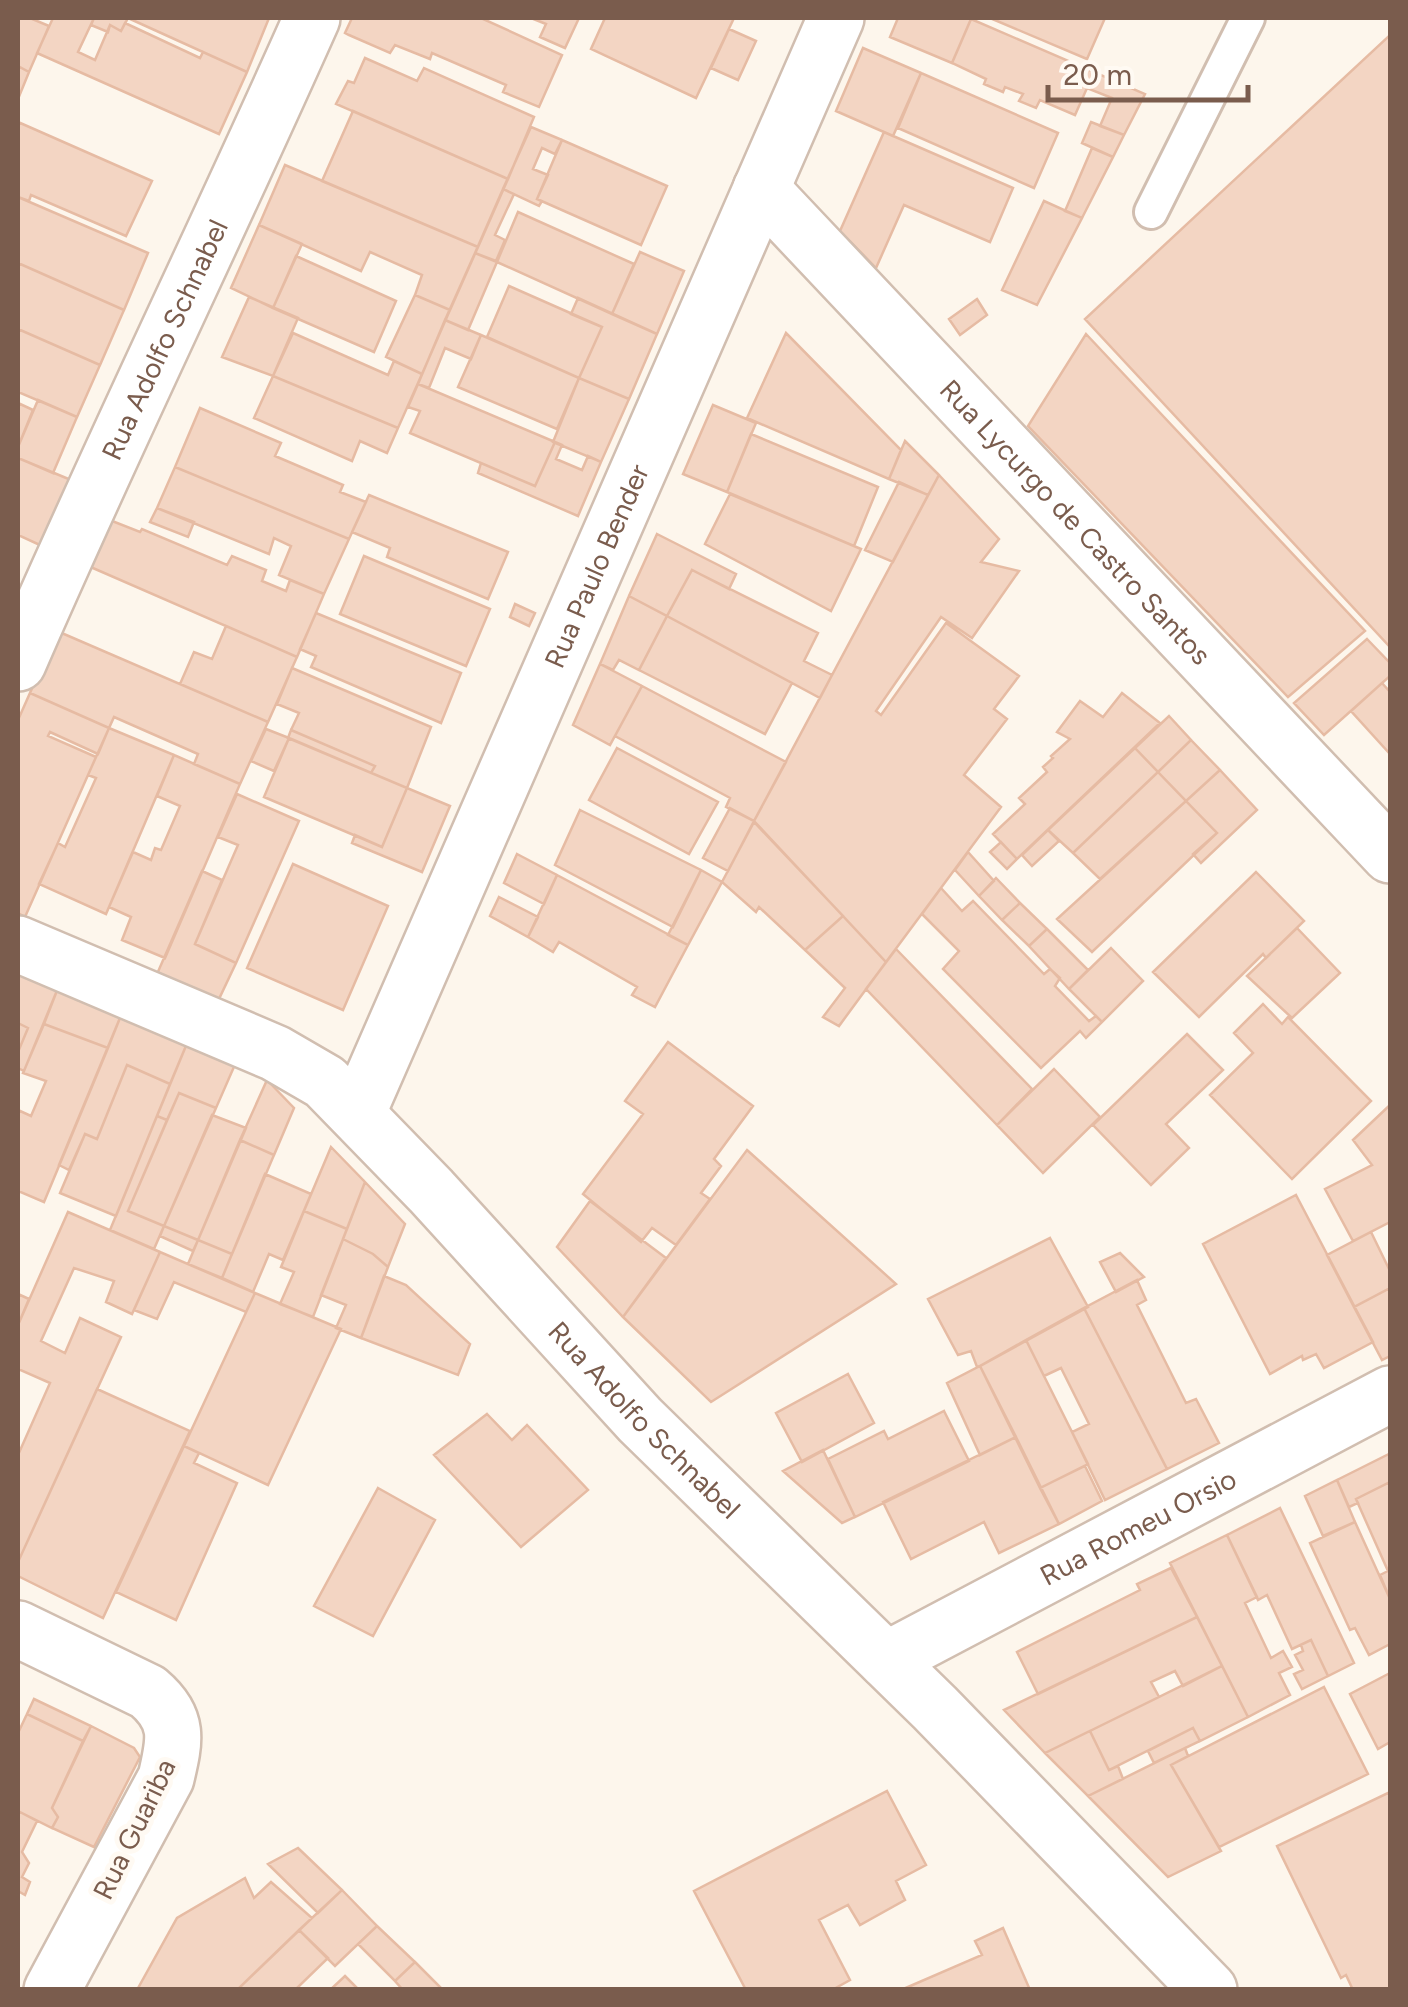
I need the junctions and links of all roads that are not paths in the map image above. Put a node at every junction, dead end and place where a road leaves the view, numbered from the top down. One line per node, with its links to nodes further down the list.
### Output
1 (312, 18): 6 (street, Rua Adolfo Schnabel)
2 (836, 18): 4 (street, Rua Paulo Bender)
3 (1248, 18): 5 (lane)
4 (761, 189): 7 (street, Rua Lycurgo de Castro Santos); 9 (street, Rua Paulo Bender)
5 (1151, 212)
6 (18, 663)
7 (1390, 856)
8 (18, 944): 9 (street, Rua Adolfo Schnabel)
9 (358, 1114): 12 (street, Rua Adolfo Schnabel)
10 (1390, 1394): 12 (street, Rua Romeu Orsio)
11 (18, 1629): 13 (street, Rua Guariba)
12 (886, 1660): 14 (street, Rua Adolfo Schnabel)
13 (52, 1990)
14 (1210, 1990)

